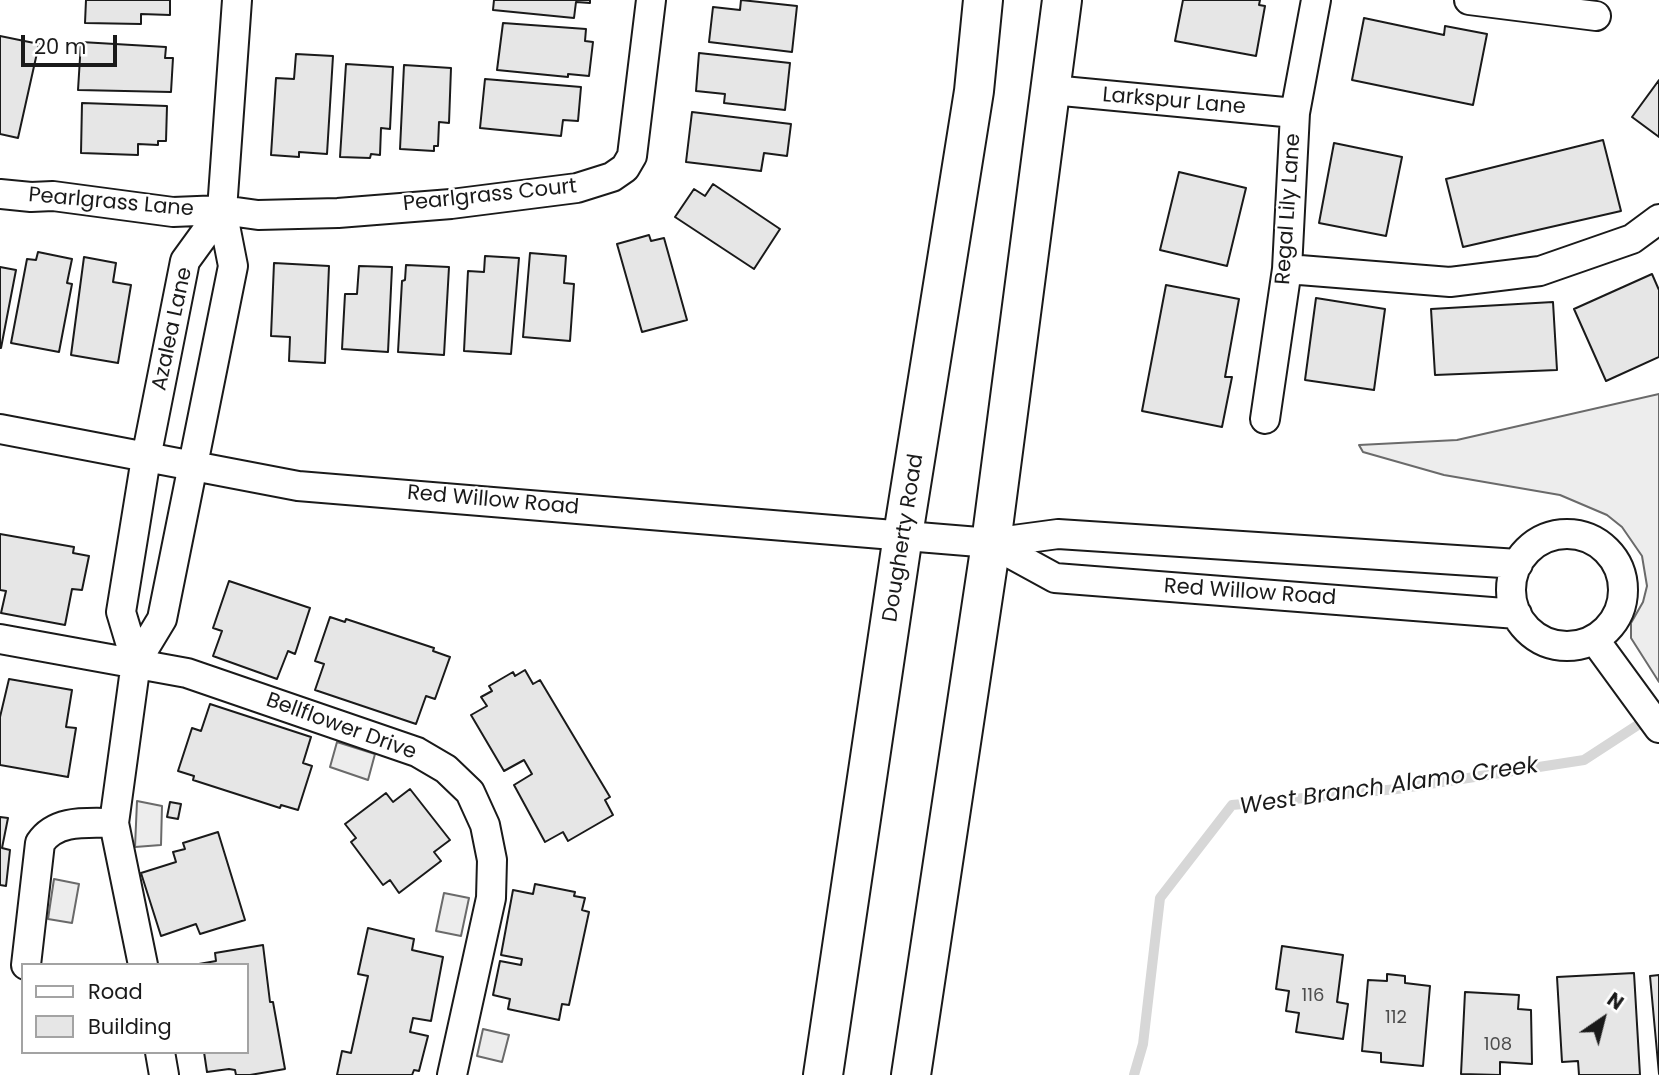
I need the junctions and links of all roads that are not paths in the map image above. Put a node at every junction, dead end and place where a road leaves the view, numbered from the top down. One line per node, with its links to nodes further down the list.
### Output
1 (237, 0): 11 (street)
2 (651, 0): 11 (street, Pearlgrass Court)
3 (984, 0): 18 (main road, Dougherty Road)
4 (1062, 0): 8 (main road)
5 (1316, 0): 9 (street, Regal Lily Lane)
6 (1469, 0): 7 (street)
7 (1596, 16)
8 (1052, 90): 9 (street, Larkspur Lane); 19 (main road)
9 (1296, 113): 13 (street, Regal Lily Lane)
10 (0, 194): 11 (street, Pearlgrass Lane)
11 (222, 210): 16 (street, Azalea Lane); 17 (street)
12 (1659, 219): 13 (street)
13 (1287, 269): 14 (street, Regal Lily Lane)
14 (1265, 419)
15 (0, 429): 16 (street, Red Willow Road)
16 (146, 458): 17 (street, Red Willow Road); 24 (street, Azalea Lane)
17 (195, 467): 18 (street, Red Willow Road); 24 (street)
18 (903, 535): 19 (street, Red Willow Road); 32 (main road, Dougherty Road)
19 (990, 544): 20 (street, Red Willow Road); 21 (street, Red Willow Road); 33 (main road)
20 (1518, 564): 21 (street); 23 (street)
21 (1517, 614): 23 (street)
22 (0, 639): 24 (street, Bellflower Drive)
23 (1594, 639): 25 (street)
24 (136, 662): 26 (street); 31 (street, Bellflower Drive)
25 (1659, 728)
26 (114, 823): 27 (street); 28 (street)
27 (26, 963)
28 (143, 963)
29 (160, 1054): 30 (street)
30 (163, 1075)
31 (452, 1075)
32 (823, 1075)
33 (911, 1075)

